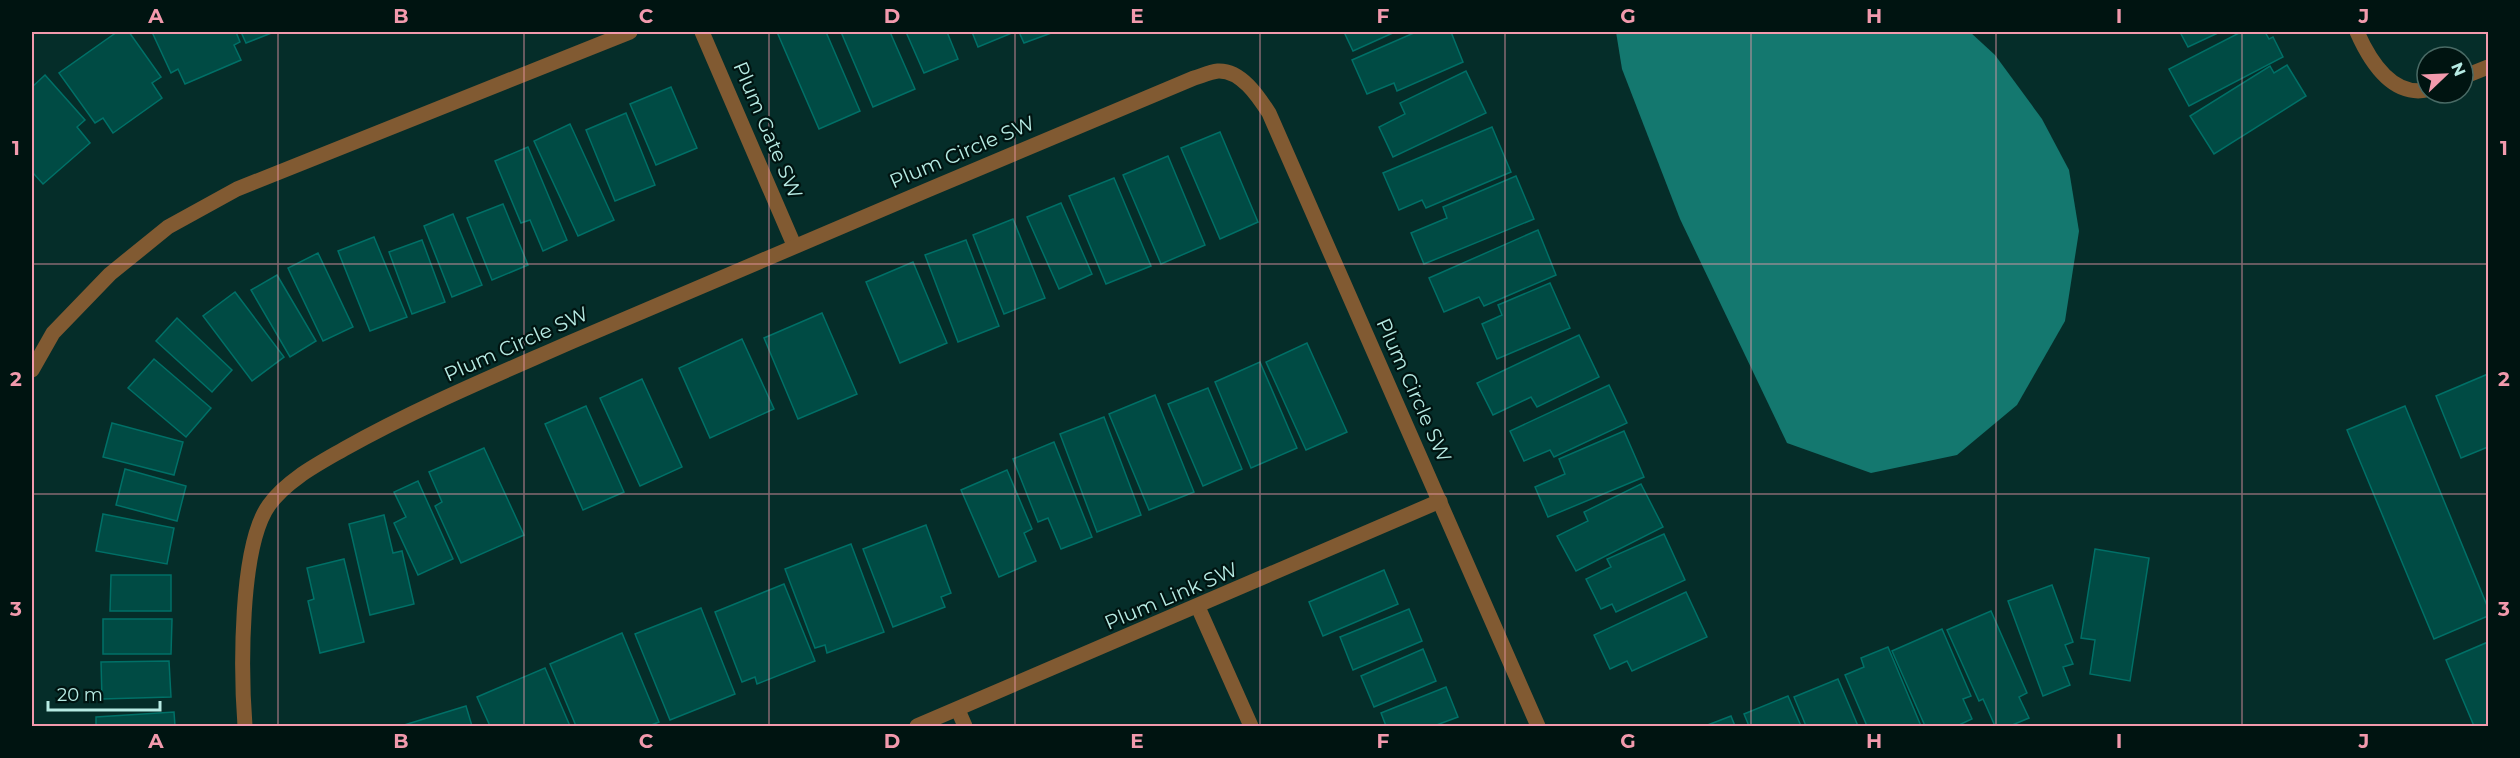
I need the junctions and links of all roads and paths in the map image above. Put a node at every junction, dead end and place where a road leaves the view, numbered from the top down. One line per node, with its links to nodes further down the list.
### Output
1 (630, 32): 6 (street)
2 (702, 32): 5 (street, Plum Gate SW)
3 (2357, 32): 4 (street)
4 (2415, 89)
5 (794, 246): 7 (street, Plum Circle SW); 10 (street, Plum Circle SW)
6 (32, 370)
7 (1440, 501): 8 (street, Plum Link SW); 14 (street, Plum Circle SW)
8 (1198, 607): 9 (street, Plum Link SW); 13 (street)
9 (958, 710): 11 (street, Plum Link SW); 12 (street)
10 (245, 726)
11 (917, 726)
12 (965, 726)
13 (1251, 726)
14 (1538, 726)

